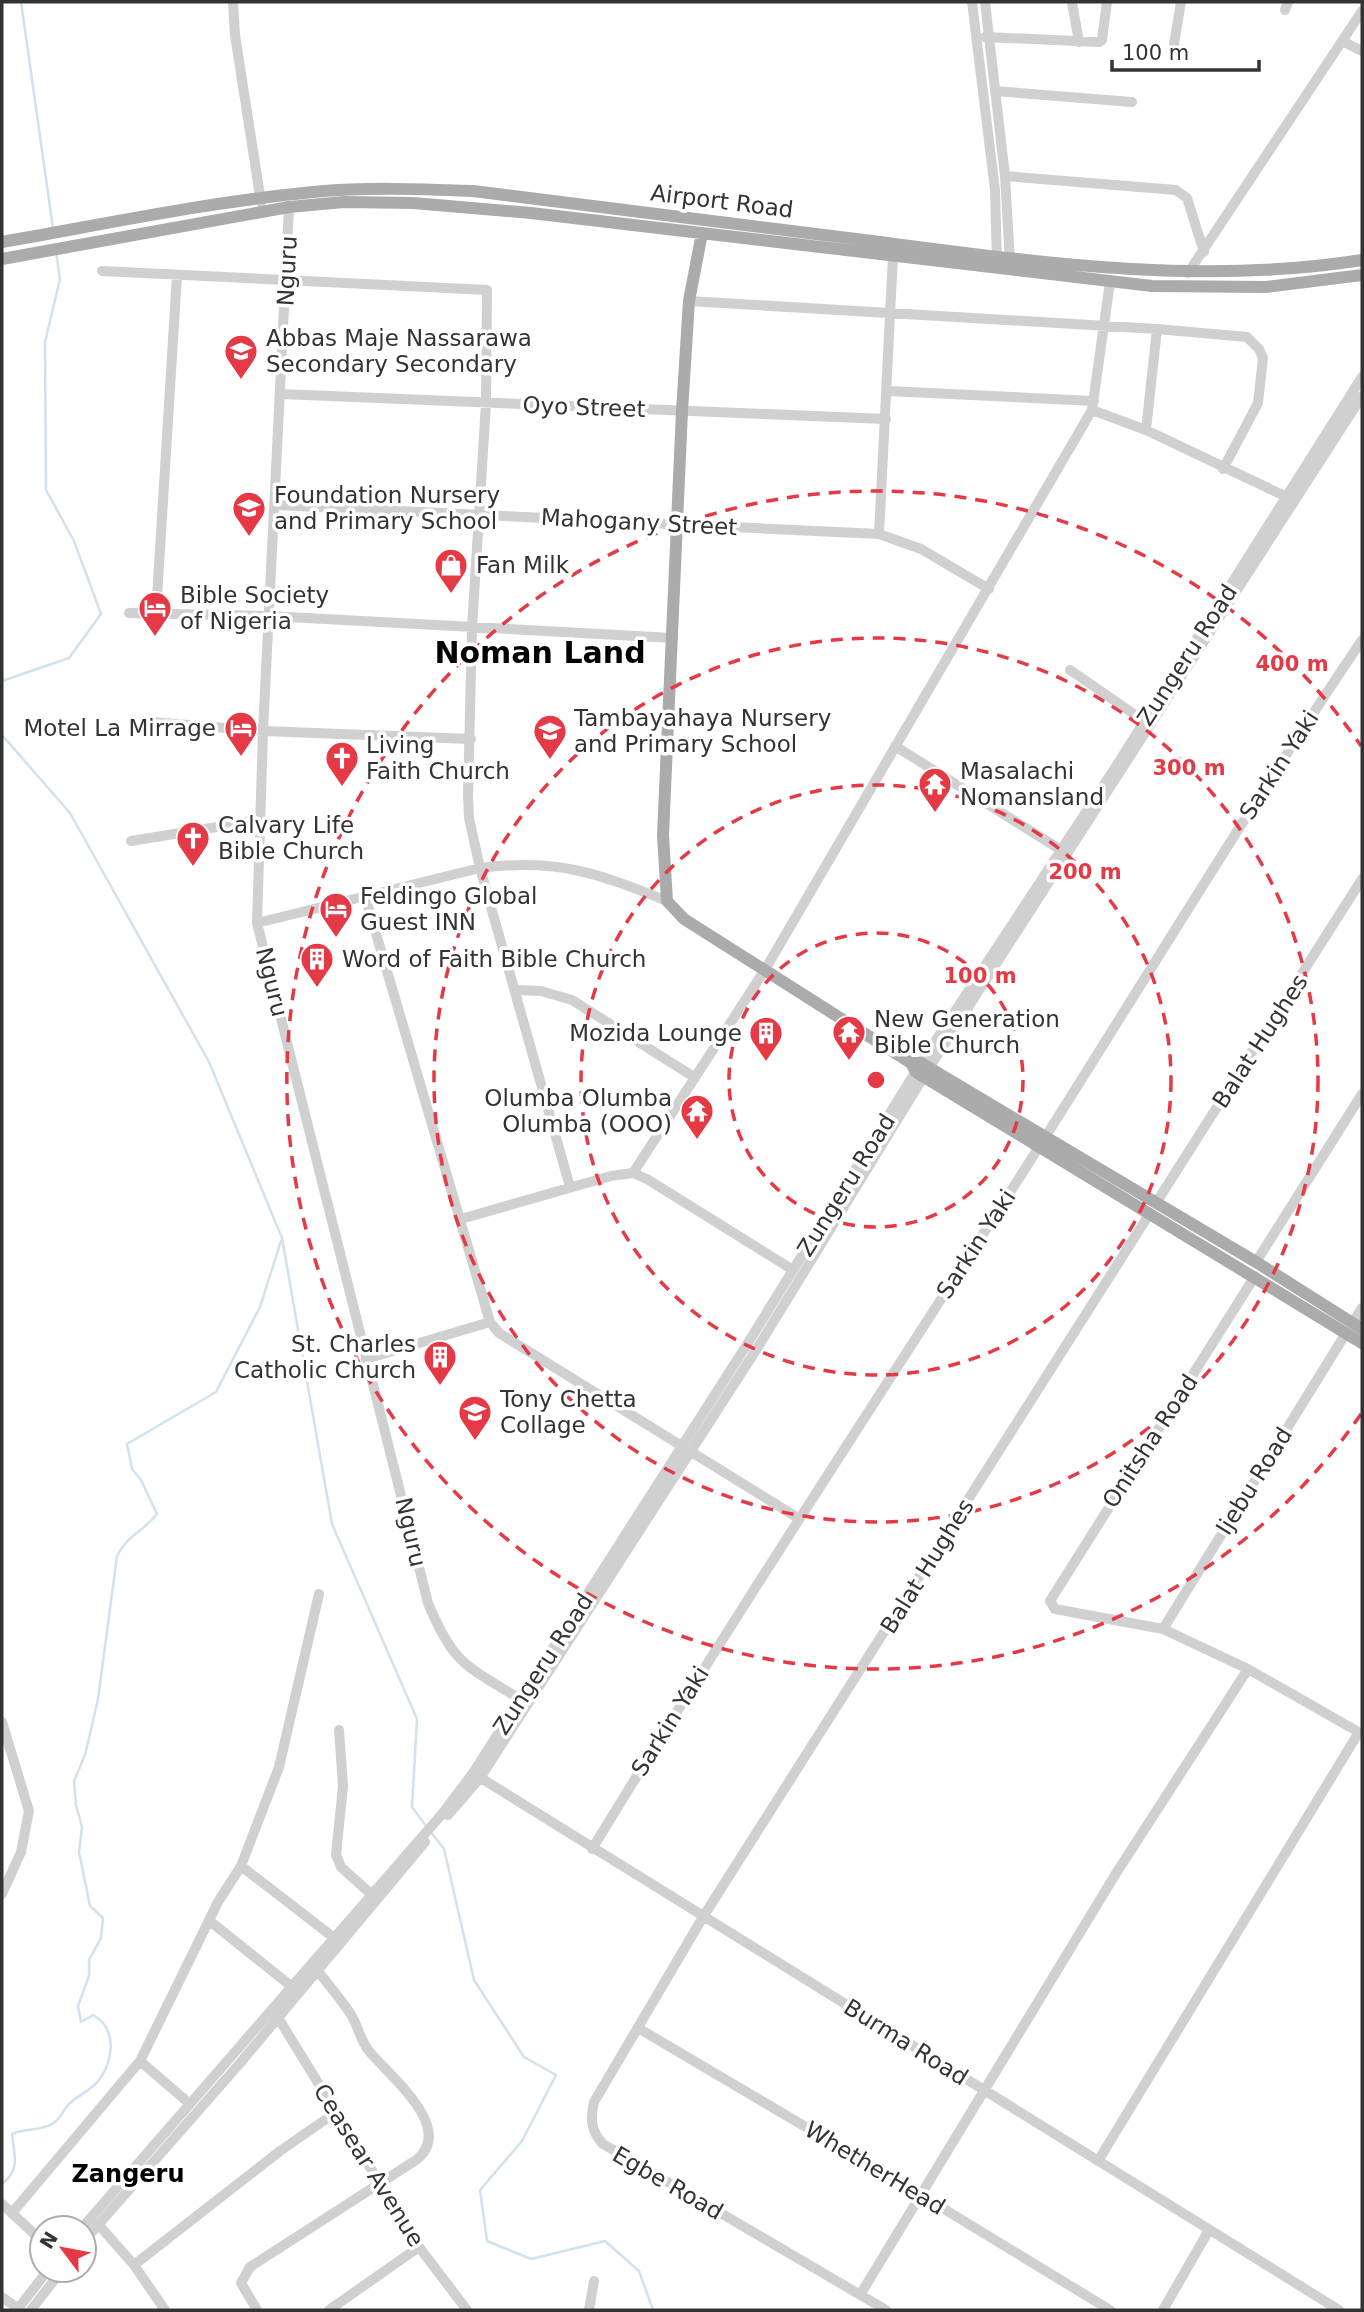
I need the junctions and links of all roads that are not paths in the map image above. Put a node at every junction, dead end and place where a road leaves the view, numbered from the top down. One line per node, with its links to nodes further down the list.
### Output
1 (233, 2): 17 (street)
2 (972, 2): 9 (street)
3 (985, 2): 8 (street)
4 (1072, 2): 11 (street)
5 (1107, 2): 11 (street)
6 (1181, 2): 12 (street)
7 (1362, 11): 10 (street)
8 (989, 37): 9 (street); 11 (street); 14 (street)
9 (976, 38): 26 (street)
10 (1342, 41): 13 (street); 22 (street)
11 (1079, 42)
12 (1174, 44)
13 (1362, 51)
14 (995, 91): 15 (street); 16 (street)
15 (1132, 102)
16 (1005, 176): 22 (street); 26 (street)
17 (260, 198): 19 (street); 21 (main road, Airport Road); 26 (main road, Airport Road)
18 (289, 207): 19 (main road, Airport Road); 20 (main road, Airport Road); 31 (street, Nguru)
19 (262, 212): 24 (main road, Airport Road)
20 (702, 233): 23 (main road, Airport Road); 33 (main road)
21 (8, 241)
22 (1204, 252): 28 (street)
23 (893, 256): 26 (main road, Airport Road); 34 (street)
24 (2, 259)
25 (1362, 260): 28 (main road, Airport Road)
26 (1004, 263): 28 (main road, Airport Road); 32 (main road, Airport Road)
27 (102, 271): 29 (street)
28 (1187, 273)
29 (177, 275): 31 (street); 54 (street)
30 (1362, 275): 32 (main road, Airport Road)
31 (286, 279): 39 (street, Nguru); 41 (street)
32 (1110, 282): 35 (street)
33 (689, 301): 34 (street); 43 (main road)
34 (891, 312): 35 (street); 38 (street)
35 (1105, 328): 36 (street); 42 (street)
36 (1157, 329): 45 (street); 46 (street)
37 (1362, 377): 47 (street, Zungeru Road)
38 (888, 391): 42 (street); 44 (street)
39 (281, 394): 41 (street, Oyo Street); 48 (street, Nguru)
40 (1362, 396): 75 (street)
41 (486, 403): 43 (street, Oyo Street); 49 (street)
42 (1093, 405): 45 (street); 52 (street)
43 (682, 411): 44 (street, Oyo Street); 50 (main road)
44 (886, 419): 51 (street)
45 (1146, 430): 46 (street)
46 (1223, 469): 47 (street)
47 (1287, 497): 60 (street, Zungeru Road)
48 (275, 505): 49 (street, Mahogany Street); 55 (street, Nguru)
49 (478, 513): 50 (street, Mahogany Street); 56 (street)
50 (677, 524): 51 (street, Mahogany Street); 57 (main road)
51 (879, 534): 52 (street, Mahogany Street)
52 (989, 589): 64 (street)
53 (129, 613): 54 (street)
54 (156, 614): 55 (street)
55 (270, 616): 56 (street); 62 (street, Nguru)
56 (472, 628): 57 (street); 63 (street)
57 (673, 638): 71 (main road)
58 (1362, 640): 78 (street, Sarkin Yaki)
59 (1070, 670): 60 (street)
60 (1144, 721): 67 (street, Zungeru Road)
61 (152, 722): 62 (street)
62 (263, 731): 63 (street); 65 (street, Nguru)
63 (471, 739): 68 (street)
64 (895, 746): 67 (street); 73 (street)
65 (260, 820): 66 (street); 72 (street, Nguru)
66 (131, 841)
67 (1061, 850): 75 (street, Zungeru Road)
68 (480, 868): 70 (street); 71 (street); 74 (street)
69 (1362, 879): 81 (street, Balat Hughes)
70 (365, 896): 72 (street); 82 (street)
71 (667, 901): 73 (main road)
72 (257, 923): 90 (street, Nguru)
73 (766, 968): 75 (main road); 76 (street)
74 (516, 990): 76 (street); 80 (street)
75 (920, 1069): 78 (main road); 84 (street, Zungeru Road); 91 (street)
76 (694, 1077): 79 (street)
77 (1362, 1094): 83 (street)
78 (1042, 1142): 81 (main road); 92 (street, Sarkin Yaki)
79 (633, 1173): 80 (street); 84 (street)
80 (570, 1187): 82 (street)
81 (1153, 1208): 83 (main road); 85 (main road); 106 (street, Balat Hughes)
82 (461, 1219): 87 (street)
83 (1256, 1262): 88 (main road)
84 (793, 1270): 91 (street, Zungeru Road)
85 (1255, 1276): 88 (main road); 94 (street, Onitsha Road)
86 (1362, 1308): 88 (street, Ijebu Road)
87 (490, 1322): 90 (street); 91 (street)
88 (1354, 1328): 89 (main road); 94 (street, Ijebu Road)
89 (1362, 1343)
90 (366, 1359): 96 (street, Nguru)
91 (685, 1449): 92 (street); 96 (street, Zungeru Road); 100 (street)
92 (798, 1518): 102 (street, Sarkin Yaki)
93 (319, 1594): 103 (street)
94 (1163, 1629): 95 (street)
95 (1248, 1669): 99 (street); 114 (street)
96 (520, 1699): 100 (street, Zungeru Road)
97 (2, 1722): 104 (street)
98 (339, 1730): 105 (street)
99 (1361, 1733): 117 (street)
100 (477, 1775): 101 (street, Zungeru Road); 102 (street, Burma Road)
101 (428, 1833): 105 (street); 109 (street)
102 (592, 1849): 106 (street, Burma Road)
103 (242, 1866): 107 (street); 108 (street)
104 (2, 1894)
105 (371, 1894): 108 (street)
106 (703, 1917): 112 (street, Egbe Road); 114 (street, Burma Road)
107 (211, 1922): 110 (street); 113 (street)
108 (333, 1937): 110 (street)
109 (317, 1970): 111 (street); 118 (street)
110 (291, 1986): 115 (street)
111 (278, 2016): 116 (street, Ceasear Avenue); 123 (street)
112 (638, 2028): 119 (street, WhetherHead); 131 (street, Egbe Road)
113 (140, 2062): 115 (street); 121 (street)
114 (983, 2090): 117 (street, Burma Road); 119 (street)
115 (190, 2104): 122 (street)
116 (335, 2113): 118 (street, Ceasear Avenue); 127 (street)
117 (1098, 2161): 125 (street, Burma Road)
118 (380, 2181): 126 (street, Ceasear Avenue); 137 (street)
119 (921, 2195): 131 (street); 141 (street, WhetherHead)
120 (2, 2204): 121 (street)
121 (12, 2213): 124 (street)
122 (94, 2214)
123 (99, 2224): 127 (street)
124 (28, 2228)
125 (1209, 2230): 142 (street); 143 (street, Burma Road)
126 (419, 2246): 133 (street, Ceasear Avenue); 138 (street)
127 (134, 2265): 136 (street)
128 (594, 2281): 139 (street)
129 (38, 2284): 134 (street)
130 (51, 2284): 135 (street)
131 (860, 2295): 140 (street, Egbe Road)
132 (2, 2297): 134 (street)
133 (461, 2308)
134 (18, 2310)
135 (31, 2310)
136 (164, 2310)
137 (257, 2310)
138 (328, 2310)
139 (589, 2310)
140 (886, 2310)
141 (1110, 2310)
142 (1163, 2310)
143 (1339, 2310)

